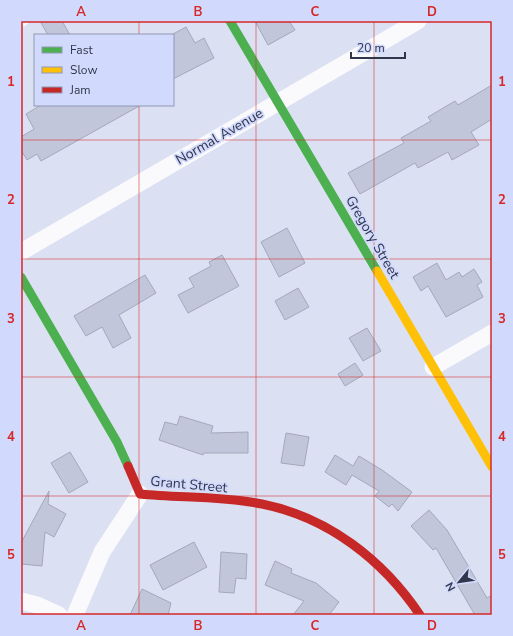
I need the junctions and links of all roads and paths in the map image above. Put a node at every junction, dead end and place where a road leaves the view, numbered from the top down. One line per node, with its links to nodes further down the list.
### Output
1 (24, 21): 4 (lane)
2 (230, 21): 5 (street, Gregory Street)
3 (418, 21): 5 (street, Normal Avenue)
4 (21, 23)
5 (278, 102): 6 (street, Normal Avenue); 9 (street, Gregory Street)
6 (21, 252)
7 (21, 277): 11 (street, Grant Street)
8 (492, 333): 9 (street)
9 (433, 367): 10 (street, Gregory Street)
10 (492, 467)
11 (140, 494): 14 (street); 15 (street, Grant Street)
12 (21, 601): 13 (street)
13 (59, 615)
14 (75, 615)
15 (420, 615)

